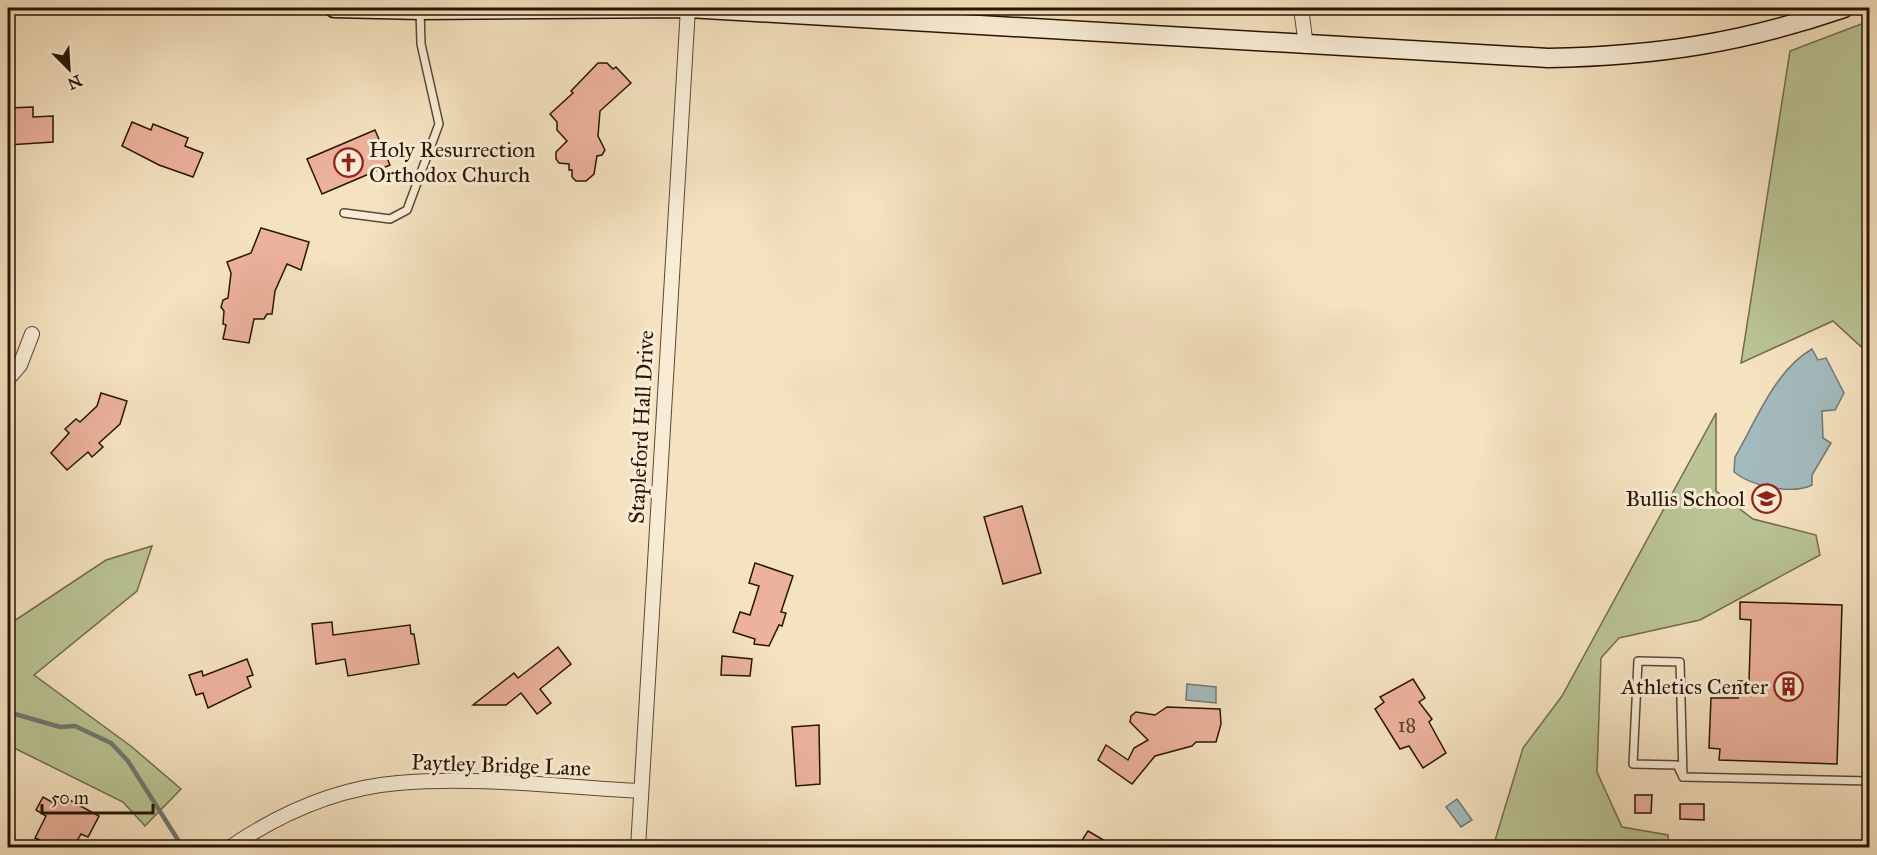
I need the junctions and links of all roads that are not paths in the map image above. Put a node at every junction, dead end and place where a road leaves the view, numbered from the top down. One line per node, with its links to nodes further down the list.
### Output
1 (334, 8): 5 (main road)
2 (688, 8): 5 (main road); 6 (main road); 14 (street, Stapleford Hall Drive)
3 (1301, 8): 6 (street)
4 (1844, 8): 6 (main road)
5 (420, 10): 7 (lane)
6 (1306, 45)
7 (344, 213)
8 (32, 334): 9 (street)
9 (8, 379)
10 (1869, 692): 11 (lane)
11 (1869, 709)
12 (1683, 777): 12 (lane); 13 (lane)
13 (1869, 781)
14 (641, 791): 15 (street, Paytley Bridge Lane); 16 (street, Stapleford Hall Drive)
15 (229, 848)
16 (638, 848)

